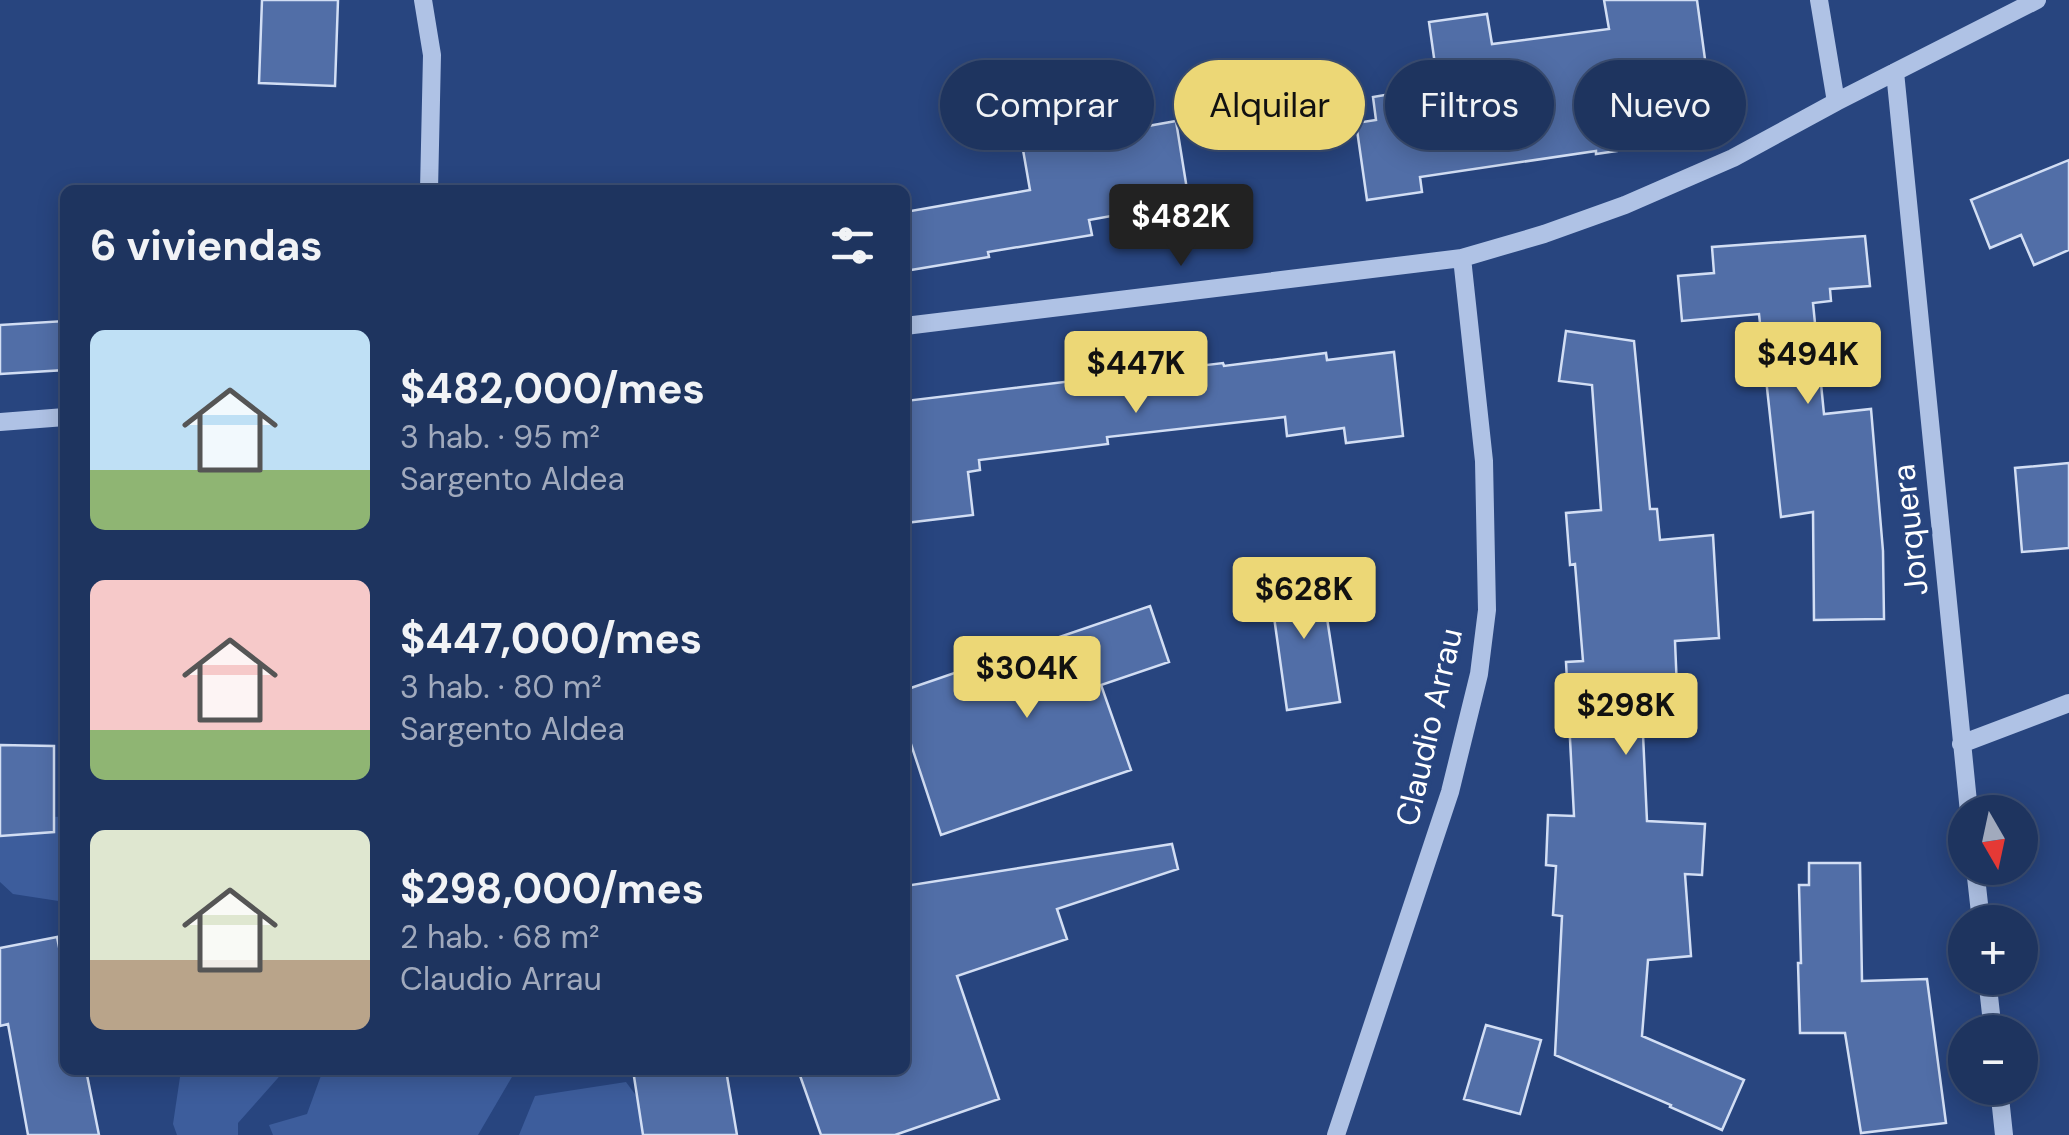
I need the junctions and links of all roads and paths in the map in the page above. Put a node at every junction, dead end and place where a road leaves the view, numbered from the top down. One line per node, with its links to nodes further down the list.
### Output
1 (424, 0): 6 (street)
2 (1820, 0): 5 (street)
3 (2037, 0): 4 (street)
4 (1895, 72): 5 (street); 12 (street, Jorquera)
5 (1836, 102): 7 (street)
6 (429, 185)
7 (1462, 258): 8 (street); 15 (street, Claudio Arrau)
8 (910, 325)
9 (60, 416): 10 (street)
10 (0, 422)
11 (2069, 703): 12 (street)
12 (1962, 744): 13 (street, Jorquera)
13 (1967, 795)
14 (2001, 1105): 16 (street)
15 (1336, 1135)
16 (2004, 1135)

